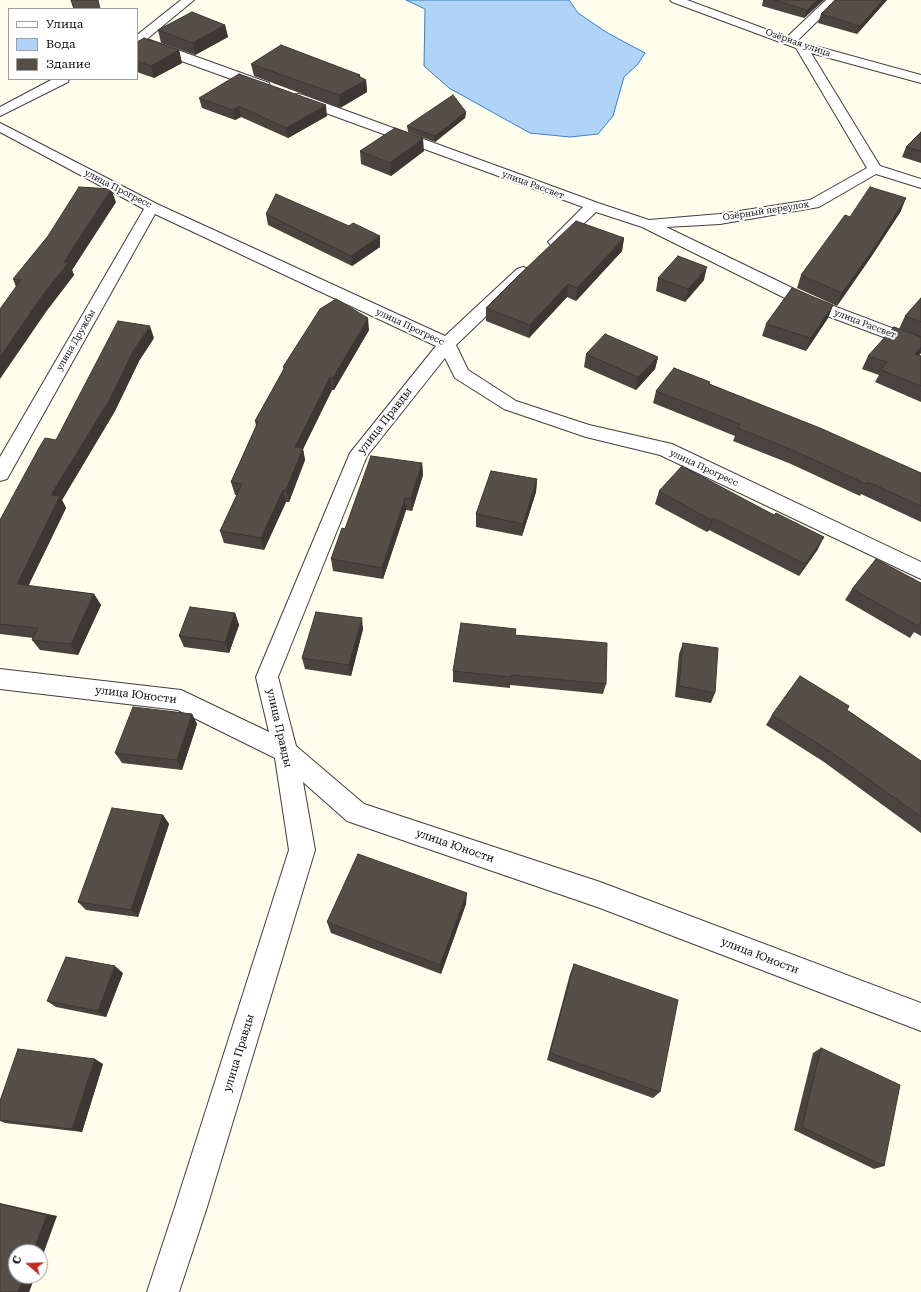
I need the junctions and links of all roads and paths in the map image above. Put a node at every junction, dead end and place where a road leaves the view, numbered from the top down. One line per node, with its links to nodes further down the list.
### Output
1 (188, 0): 4 (street)
2 (676, 0): 5 (street, Озёрная улица)
3 (833, 0): 5 (street)
4 (138, 40): 12 (street, улица Рассвет)
5 (796, 43): 6 (street, Озёрная улица); 10 (street)
6 (921, 79)
7 (60, 80): 8 (street)
8 (0, 112)
9 (0, 127): 13 (street, улица Прогресс)
10 (875, 168): 11 (street); 14 (street, Озёрный переулок)
11 (921, 184)
12 (593, 206): 14 (street, улица Рассвет); 15 (street, улица Правды)
13 (152, 207): 15 (street, улица Прогресс); 17 (street, улица Дружбы)
14 (647, 224): 16 (street, улица Рассвет)
15 (447, 344): 18 (street, улица Прогресс); 20 (street, улица Правды)
16 (921, 345)
17 (0, 474)
18 (921, 571)
19 (0, 678): 20 (street, улица Юности)
20 (286, 752): 21 (street, улица Юности); 22 (street, улица Правды)
21 (921, 1017)
22 (163, 1292)

